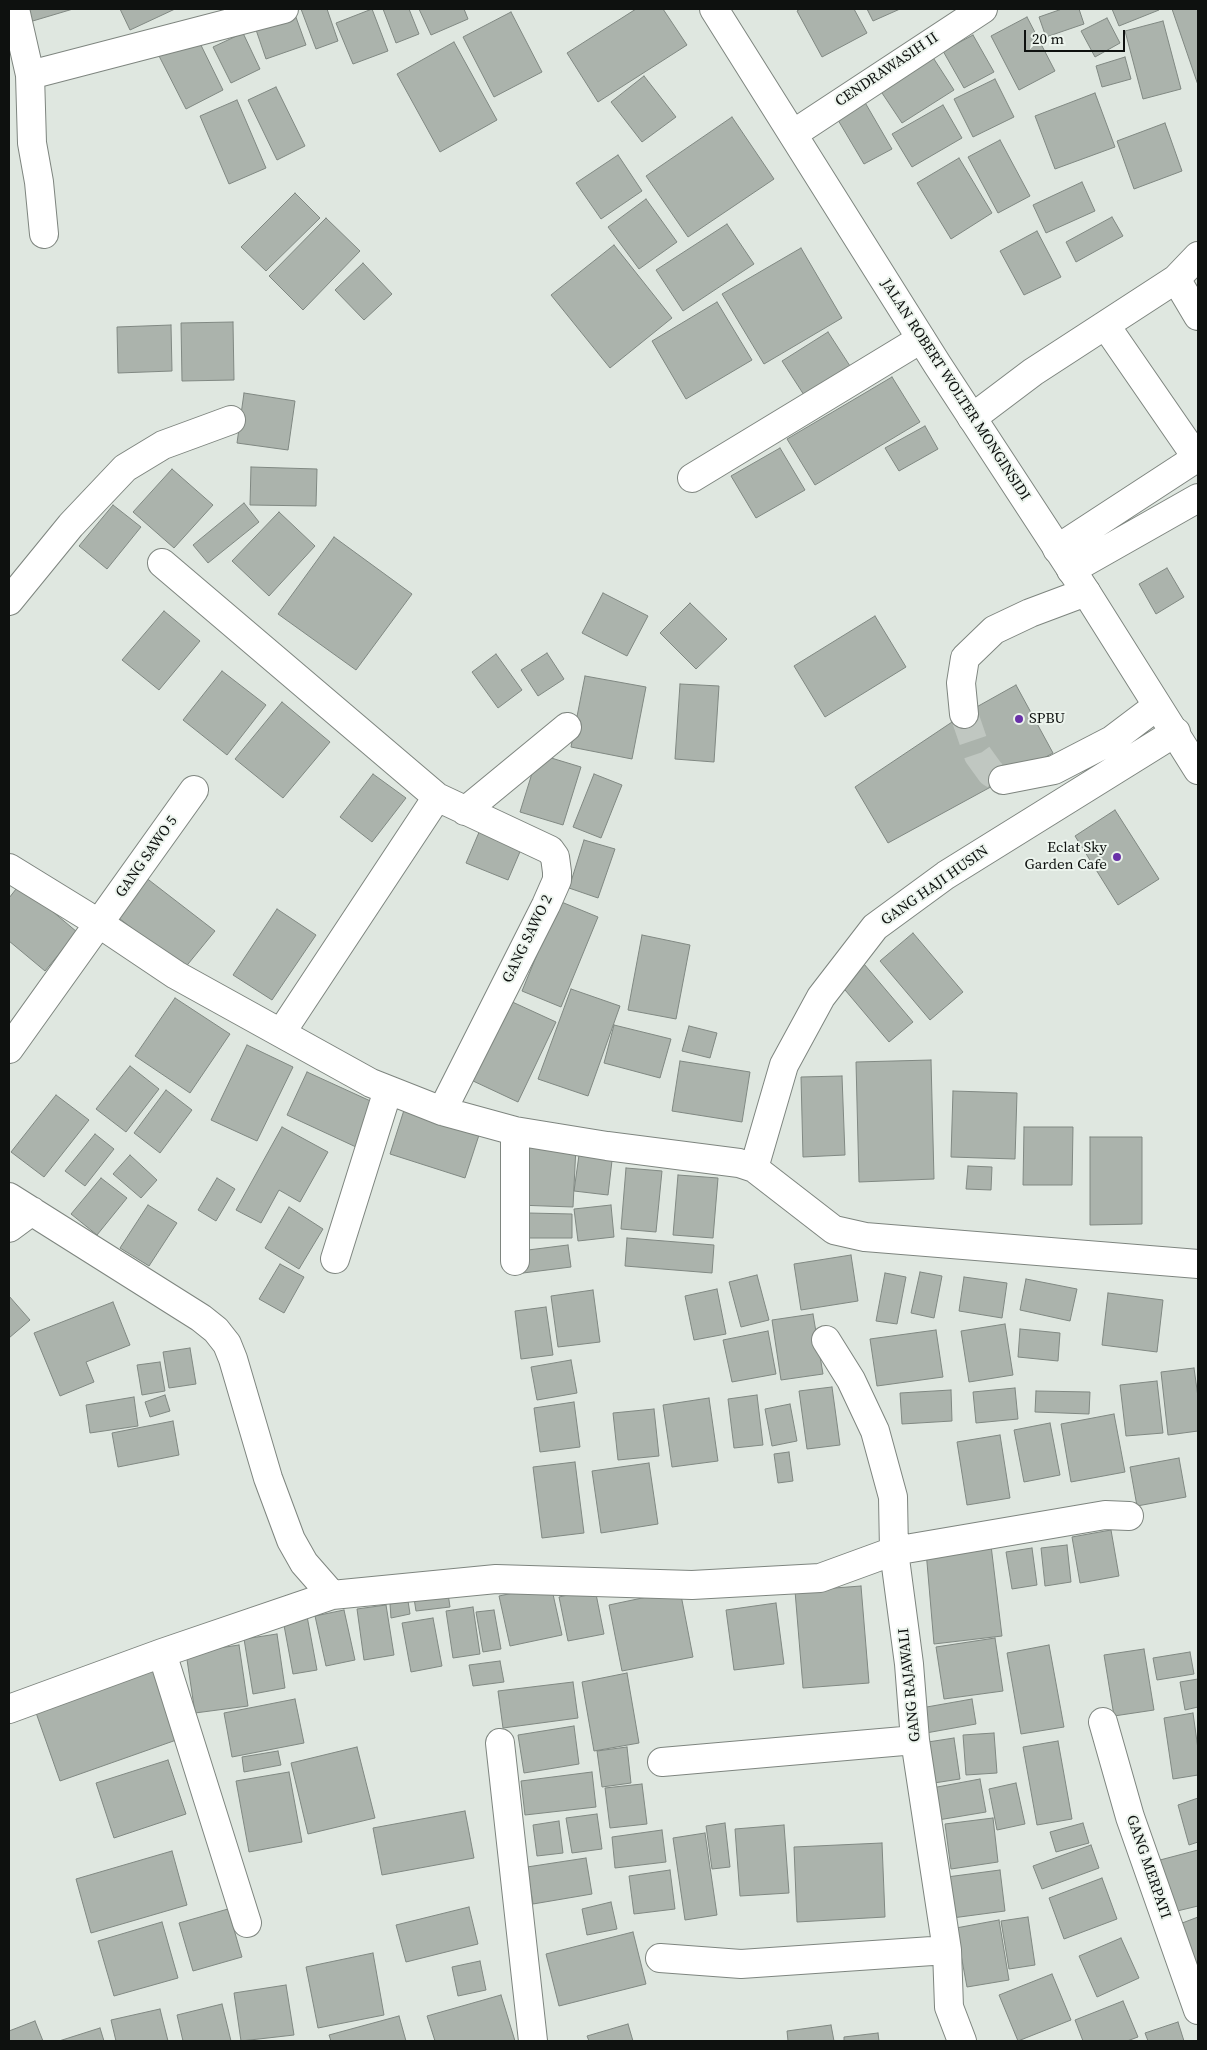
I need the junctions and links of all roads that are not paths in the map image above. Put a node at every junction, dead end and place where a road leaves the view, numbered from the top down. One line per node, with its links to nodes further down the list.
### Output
1 (15, 9): 5 (main road)
2 (284, 9): 5 (main road)
3 (714, 9): 6 (main road, JALAN ROBERT WOLTER MONGINSIDI)
4 (983, 9): 6 (main road, CENDRAWASIH II)
5 (30, 74): 7 (main road)
6 (793, 134): 12 (main road, JALAN ROBERT WOLTER MONGINSIDI)
7 (44, 234)
8 (1198, 256): 9 (main road)
9 (1176, 279): 10 (main road); 11 (main road)
10 (1198, 316)
11 (1106, 326): 13 (main road); 15 (main road)
12 (920, 339): 13 (main road, JALAN ROBERT WOLTER MONGINSIDI); 16 (main road)
13 (972, 418): 19 (main road, JALAN ROBERT WOLTER MONGINSIDI)
14 (231, 420): 20 (main road)
15 (1198, 458): 19 (main road)
16 (692, 478)
17 (1198, 498): 19 (main road)
18 (162, 563): 28 (main road)
19 (1072, 570): 21 (main road, JALAN ROBERT WOLTER MONGINSIDI); 22 (main road)
20 (9, 600)
21 (1158, 706): 24 (main road, JALAN ROBERT WOLTER MONGINSIDI); 26 (main road)
22 (964, 714)
23 (567, 727): 29 (main road)
24 (1176, 732): 25 (main road, JALAN ROBERT WOLTER MONGINSIDI); 37 (main road, GANG HAJI HUSIN)
25 (1198, 770)
26 (1004, 780)
27 (194, 790): 31 (main road, GANG SAWO 5)
28 (437, 798): 29 (main road); 32 (main road)
29 (465, 811): 35 (main road, GANG SAWO 2)
30 (9, 868): 31 (main road)
31 (100, 924): 32 (main road); 33 (main road, GANG SAWO 5)
32 (281, 1033): 34 (main road)
33 (9, 1049)
34 (388, 1090): 35 (main road); 41 (main road)
35 (442, 1111): 36 (main road)
36 (516, 1131): 37 (main road); 42 (main road)
37 (754, 1168): 43 (main road)
38 (9, 1197): 39 (main road)
39 (32, 1211): 40 (main road); 47 (main road)
40 (9, 1228)
41 (335, 1259)
42 (515, 1262)
43 (1198, 1264)
44 (826, 1340): 46 (main road, GANG RAJAWALI)
45 (1129, 1516): 46 (main road)
46 (894, 1551): 47 (main road); 51 (main road, GANG RAJAWALI)
47 (332, 1595): 48 (main road)
48 (162, 1653): 49 (main road); 54 (main road)
49 (9, 1710)
50 (1104, 1722): 57 (main road, GANG MERPATI)
51 (914, 1740): 53 (main road); 55 (main road, GANG RAJAWALI)
52 (500, 1743): 58 (main road)
53 (662, 1762)
54 (247, 1923)
55 (947, 1950): 56 (main road); 59 (main road, GANG RAJAWALI)
56 (660, 1958)
57 (1198, 2010)
58 (533, 2041)
59 (962, 2041)

